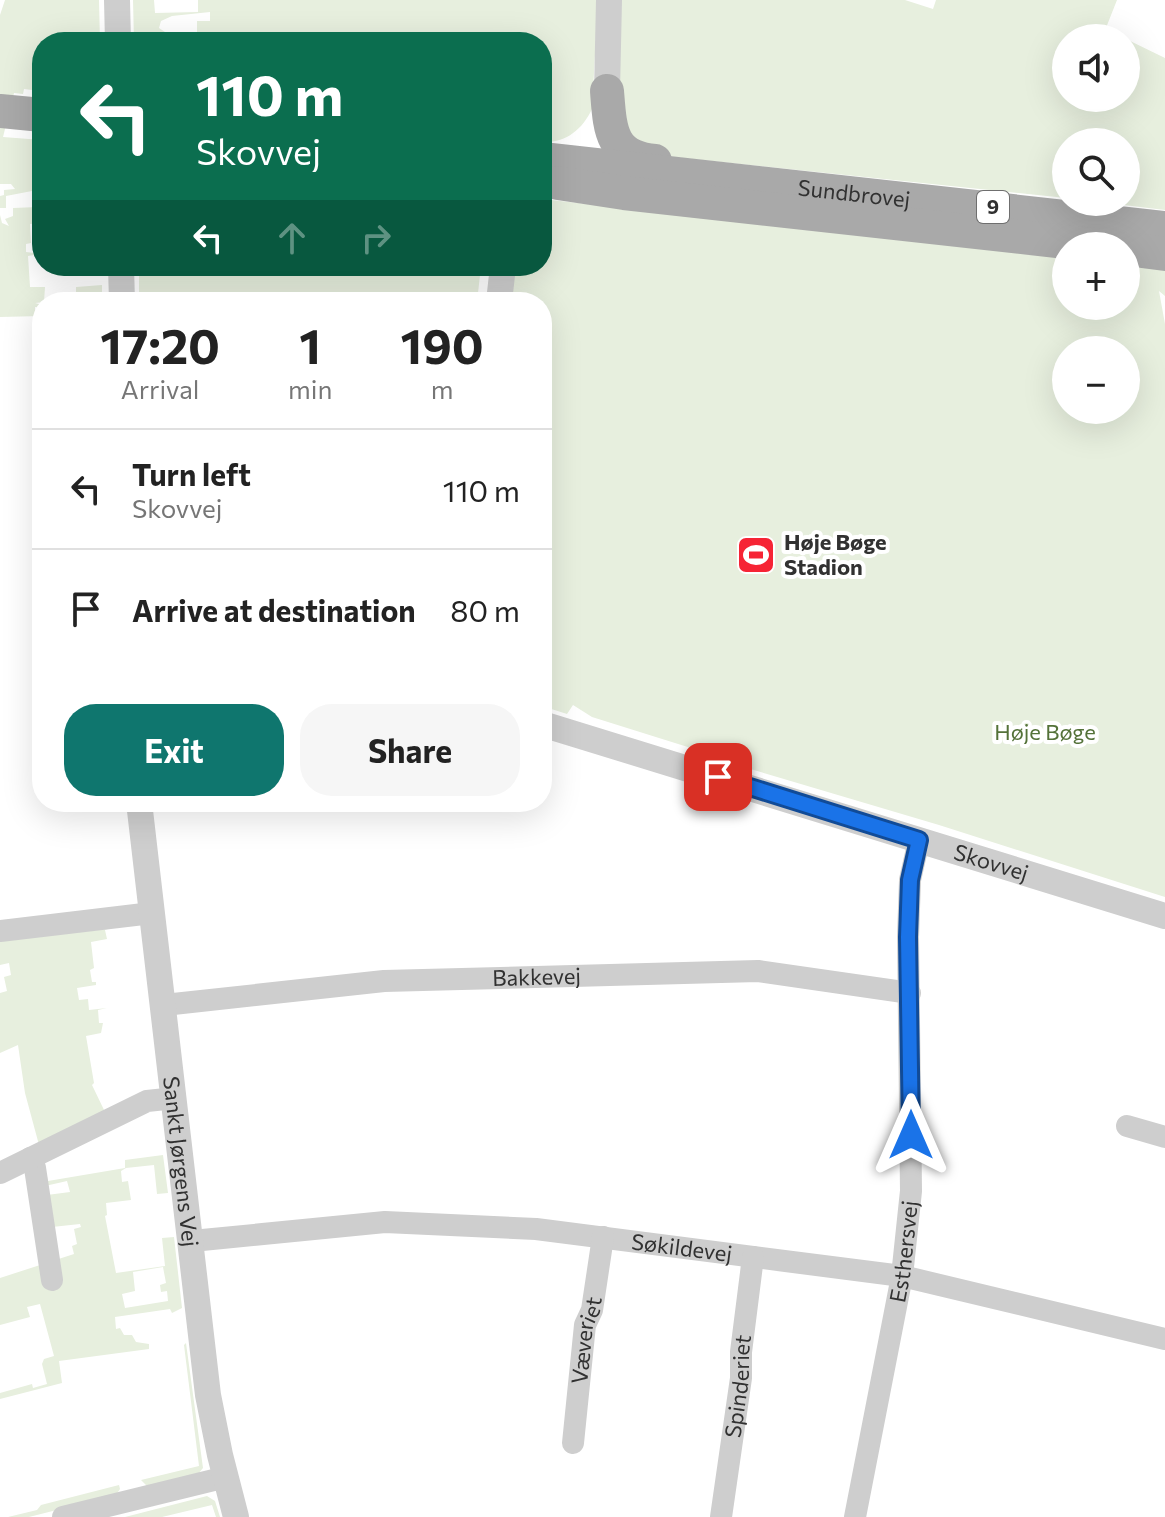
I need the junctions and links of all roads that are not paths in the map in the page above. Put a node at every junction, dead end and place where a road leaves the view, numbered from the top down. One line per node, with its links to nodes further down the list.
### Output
1 (117, 0): 3 (street)
2 (609, 0): 4 (street)
3 (118, 32)
4 (607, 91): 7 (main road); 10 (main road)
5 (0, 111): 6 (main road)
6 (32, 114)
7 (552, 166)
8 (552, 167): 10 (main road, Sundbrovej / 9)
9 (552, 167): 11 (main road, Sundbrovej / 9)
10 (821, 188): 13 (main road, Sundbrovej / 9)
11 (624, 193): 12 (main road); 14 (main road, Sundbrovej / 9)
12 (552, 194)
13 (1165, 228)
14 (1052, 240)
15 (1140, 251): 16 (main road)
16 (1165, 254)
17 (552, 727): 19 (street, Skovvej)
18 (140, 812): 20 (street, Sankt Jørgens Vej)
19 (919, 840): 21 (street, Skovvej); 23 (street, Esthersvej)
20 (152, 913): 22 (street); 24 (street, Sankt Jørgens Vej)
21 (1165, 916)
22 (0, 931)
23 (910, 993): 24 (street, Bakkevej); 33 (street, Esthersvej)
24 (164, 1005): 25 (street, Sankt Jørgens Vej)
25 (175, 1098): 28 (street); 31 (street, Sankt Jørgens Vej)
26 (1127, 1126): 27 (street)
27 (1165, 1137)
28 (30, 1158): 29 (street); 34 (street)
29 (0, 1173)
30 (603, 1237): 31 (street, Søkildevej); 32 (street, Søkildevej); 36 (street, Væveriet)
31 (192, 1241): 37 (street, Sankt Jørgens Vej)
32 (753, 1257): 33 (street, Søkildevej); 40 (street, Spinderiet)
33 (902, 1276): 35 (street, Søkildevej); 41 (street, Esthersvej)
34 (52, 1280)
35 (1165, 1339)
36 (573, 1443)
37 (226, 1477): 38 (street); 39 (street, Sankt Jørgens Vej)
38 (63, 1517)
39 (236, 1517)
40 (721, 1517)
41 (855, 1517)

